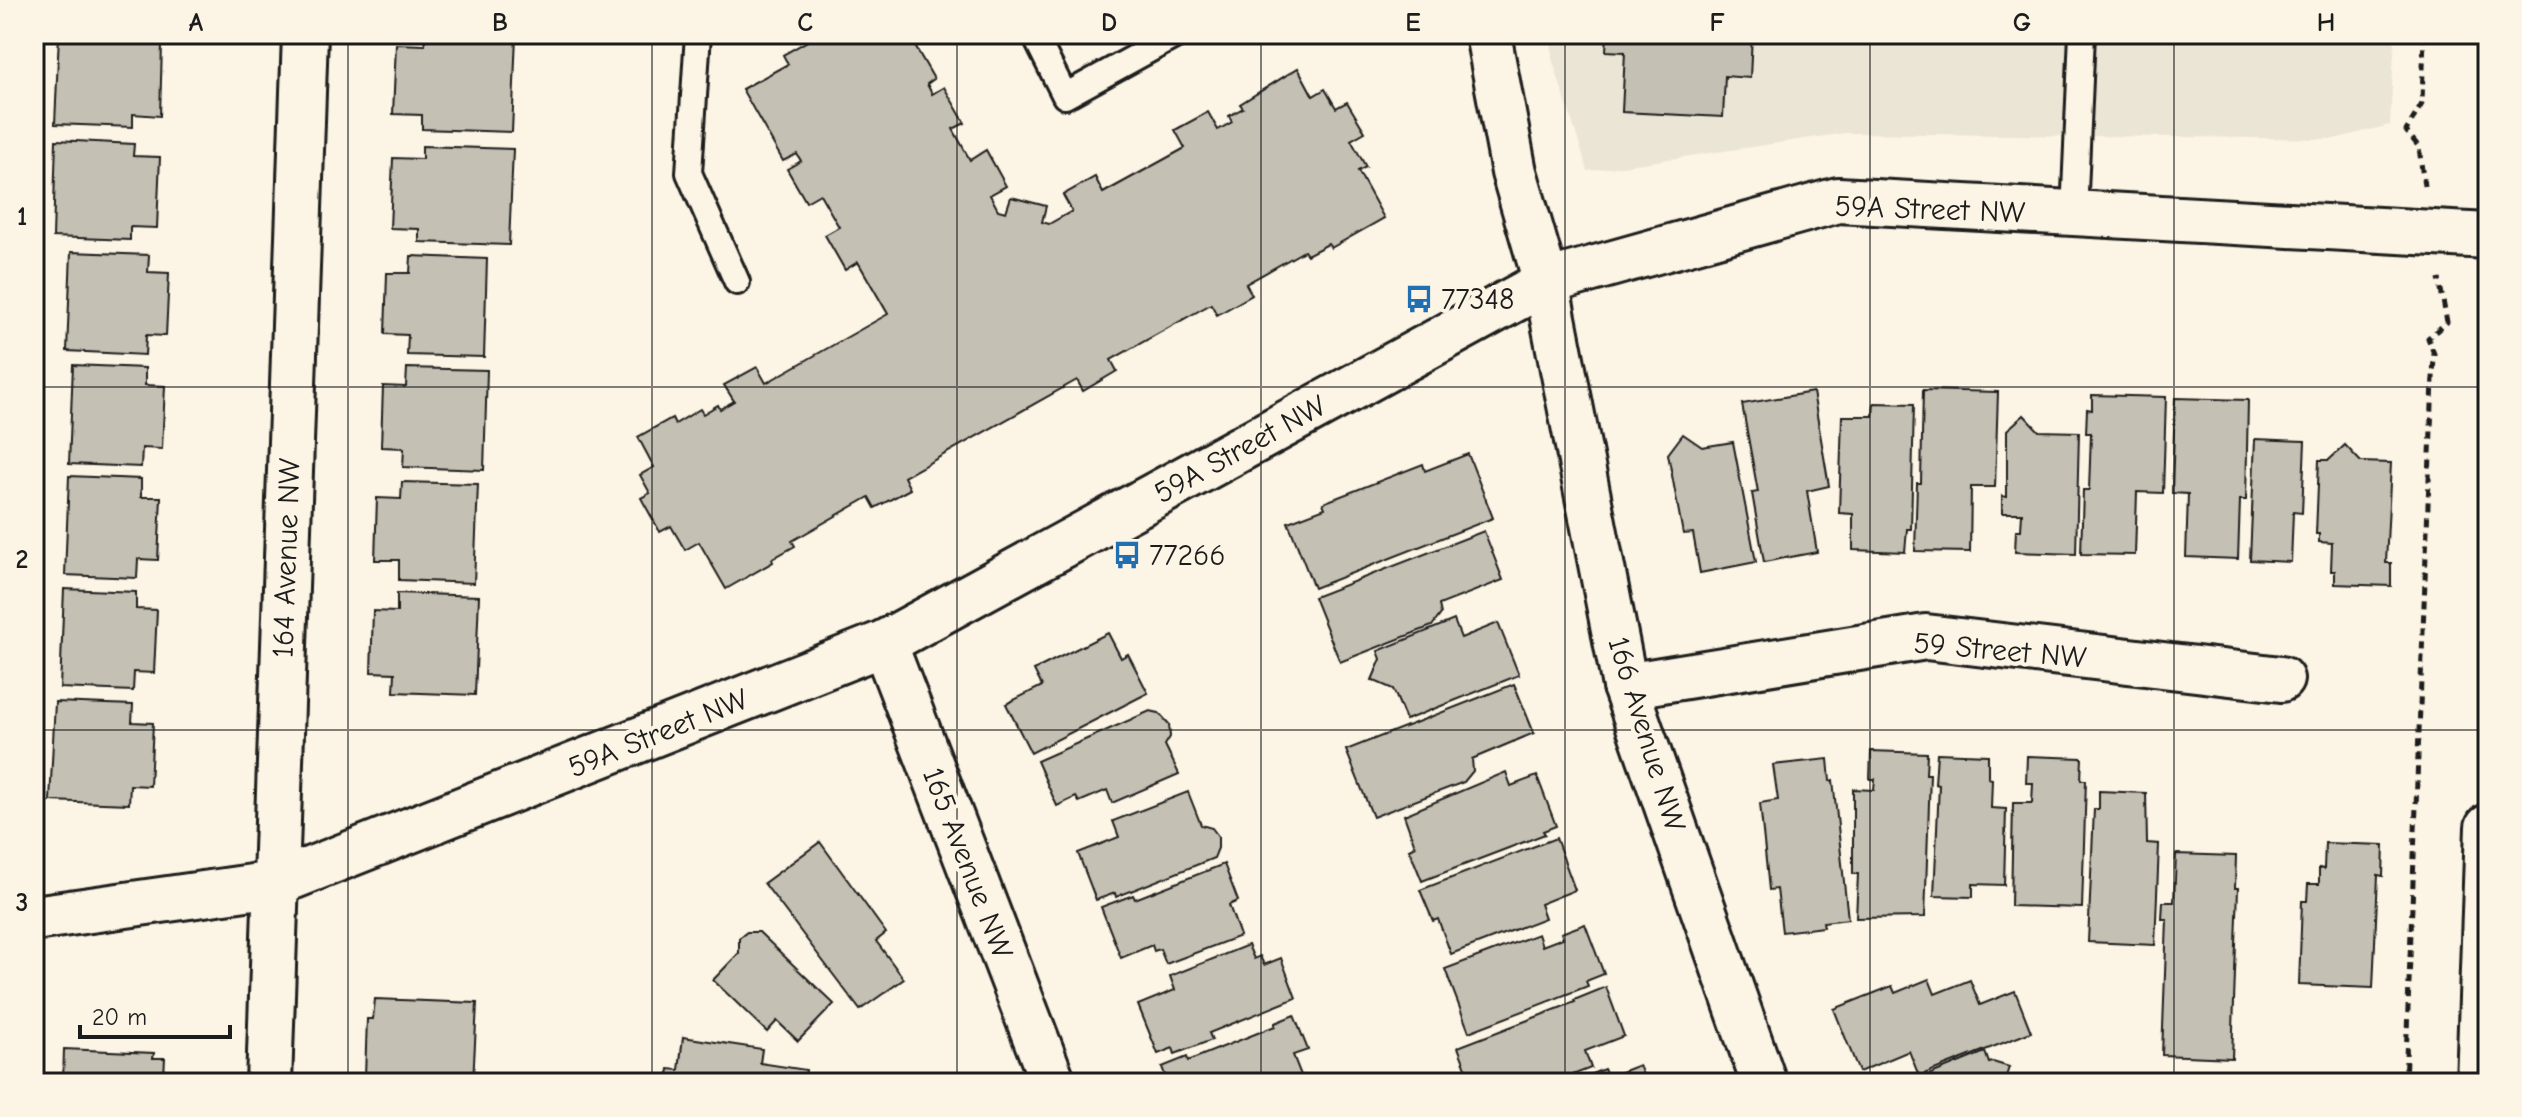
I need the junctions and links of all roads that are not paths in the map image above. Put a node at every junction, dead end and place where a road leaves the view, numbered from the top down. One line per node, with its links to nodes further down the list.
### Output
1 (305, 34): 15 (street, 164 Avenue NW)
2 (698, 34): 9 (lane)
3 (1034, 34): 4 (lane)
4 (1178, 34)
5 (1488, 34): 10 (street)
6 (2082, 34): 7 (lane)
7 (2074, 214): 8 (street, 59A Street NW); 10 (street, 59A Street NW)
8 (2488, 236)
9 (737, 282)
10 (1546, 282): 11 (street, 59A Street NW); 13 (street, 166 Avenue NW)
11 (884, 643): 15 (street, 59A Street NW); 18 (street, 165 Avenue NW)
12 (2281, 679): 13 (street, 59 Street NW)
13 (1625, 686): 19 (street, 166 Avenue NW)
14 (2488, 827): 20 (street)
15 (274, 884): 16 (street, 59A Street NW); 17 (street, 164 Avenue NW)
16 (34, 918)
17 (269, 1083)
18 (1052, 1083)
19 (1764, 1083)
20 (2479, 1083)

